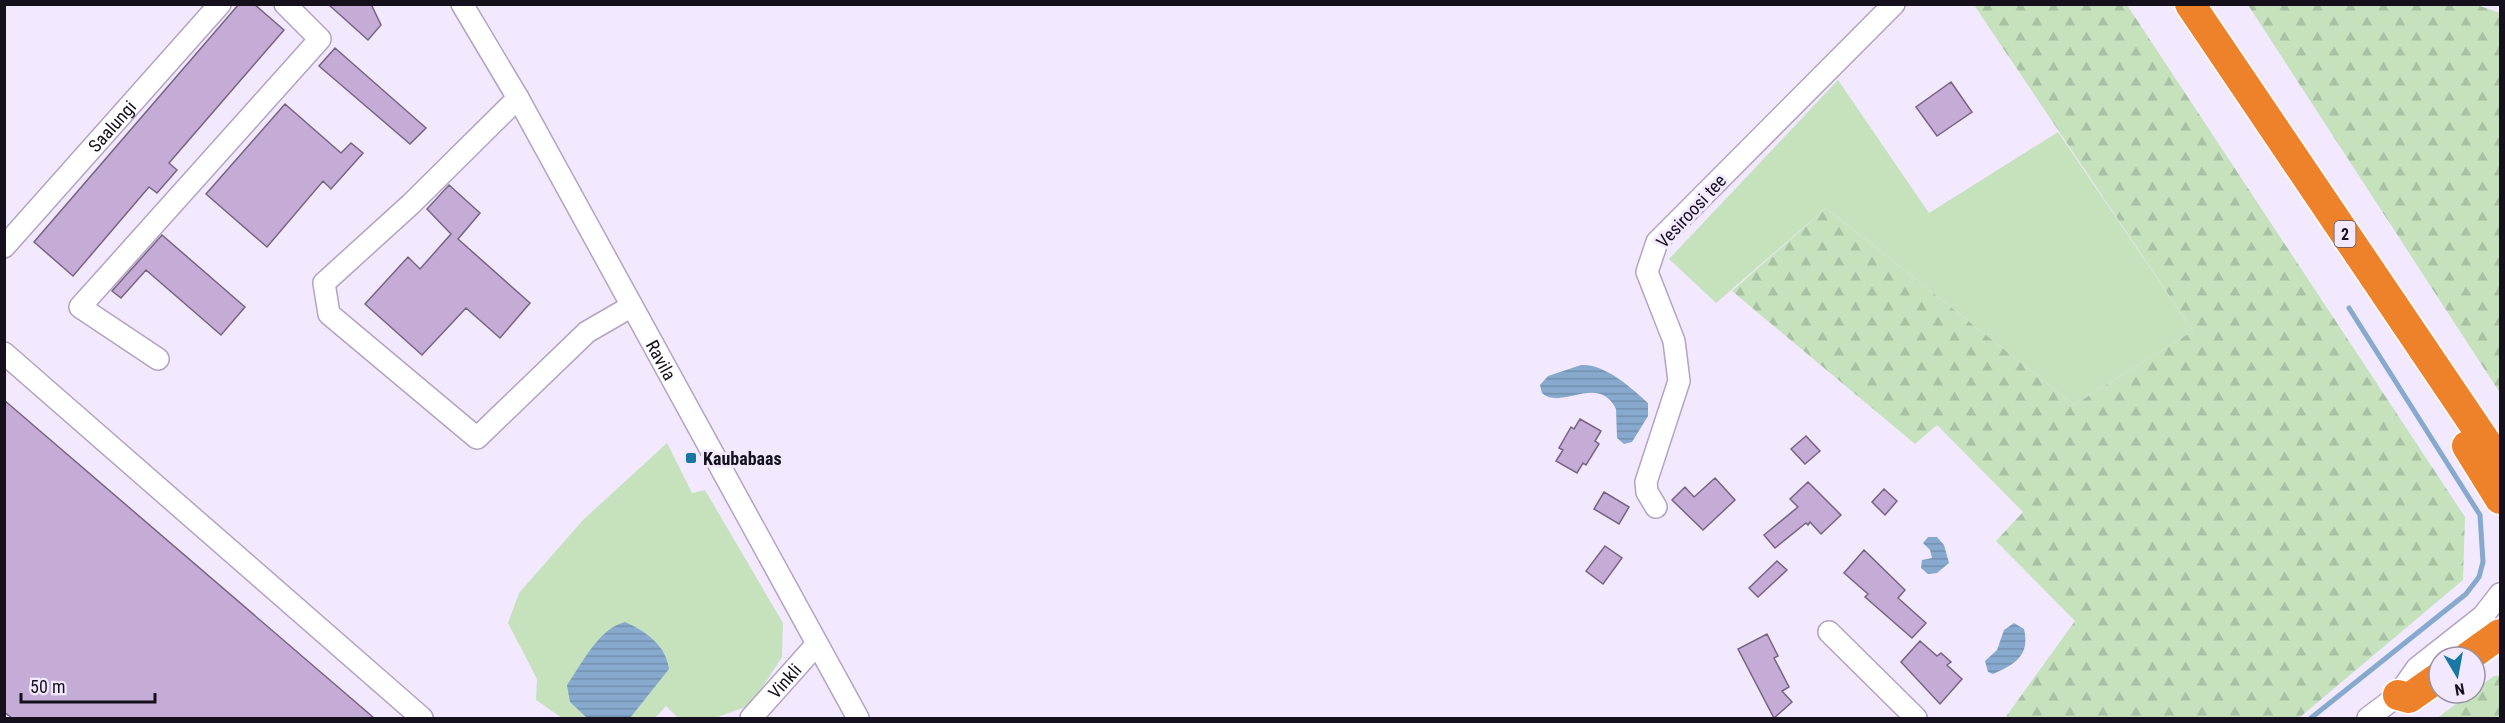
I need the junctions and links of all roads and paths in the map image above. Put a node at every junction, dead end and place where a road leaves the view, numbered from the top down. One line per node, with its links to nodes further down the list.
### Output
1 (220, 4): 8 (street, Saalungi)
2 (285, 4): 11 (street)
3 (462, 4): 6 (street, Ravila)
4 (1894, 4): 14 (street, Vesiroosi tee)
5 (2190, 4): 7 (highway, 2)
6 (518, 98): 9 (street, Ravila); 9 (street)
7 (2331, 214): 12 (highway, 2); 13 (highway)
8 (4, 247)
9 (632, 306): 19 (street, Ravila)
10 (4, 353): 25 (street)
11 (158, 359)
12 (2500, 464)
13 (2500, 499)
14 (1656, 507)
15 (2500, 594): 24 (street)
16 (2500, 621): 20 (street)
17 (1829, 632): 28 (street)
18 (2500, 634): 21 (highway)
19 (817, 644): 26 (street, Vinkli); 27 (street, Ravila)
20 (2467, 645)
21 (2485, 645)
22 (2427, 674): 24 (street)
23 (2427, 685): 24 (highway)
24 (2398, 695): 29 (street)
25 (422, 718)
26 (751, 718)
27 (858, 718)
28 (1916, 718)
29 (2368, 718)

